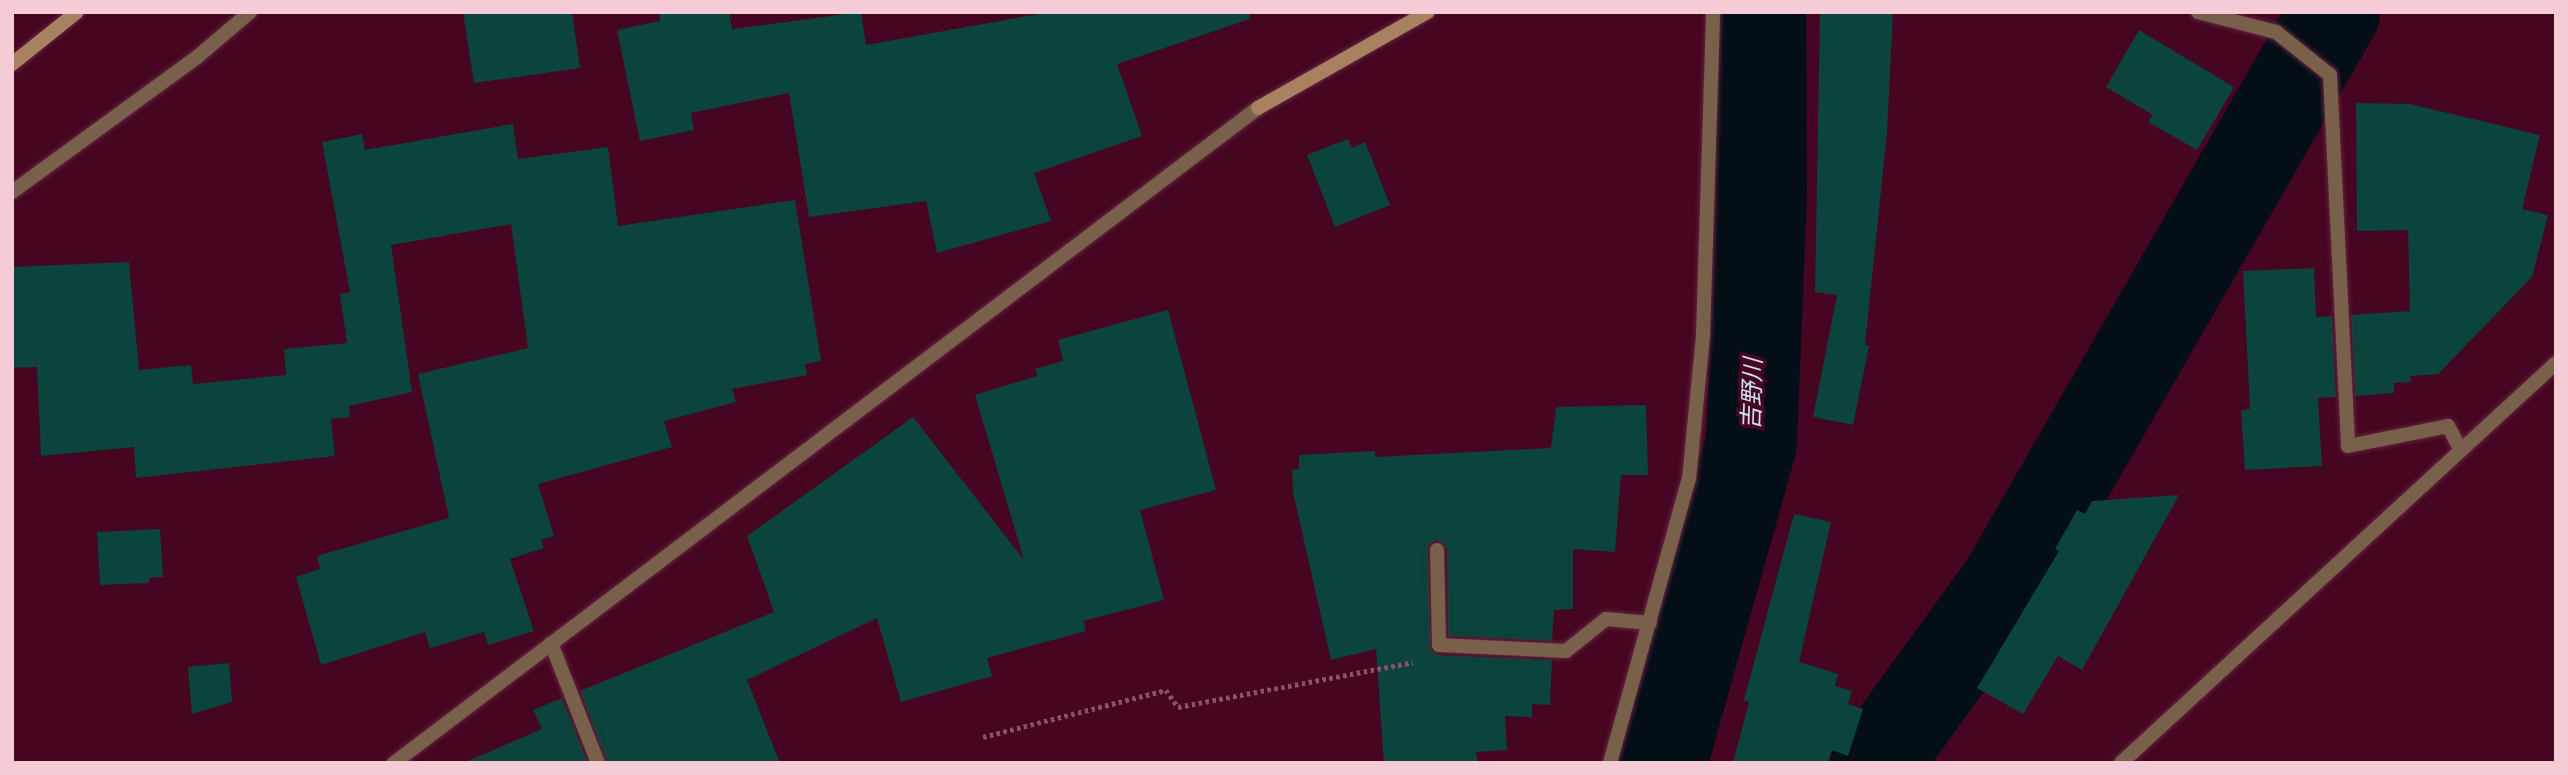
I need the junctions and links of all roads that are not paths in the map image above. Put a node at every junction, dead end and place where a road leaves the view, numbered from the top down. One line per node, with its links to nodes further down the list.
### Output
1 (76, 12): 6 (street)
2 (250, 12): 7 (street)
3 (1428, 12): 12 (street)
4 (1713, 12): 11 (street)
5 (2198, 12): 9 (street)
6 (12, 64)
7 (12, 192)
8 (2556, 363): 9 (street)
9 (2459, 447): 16 (street)
10 (1437, 550): 11 (street)
11 (1650, 623): 15 (street)
12 (551, 643): 13 (street); 14 (street)
13 (394, 763)
14 (598, 763)
15 (1610, 763)
16 (2121, 763)

